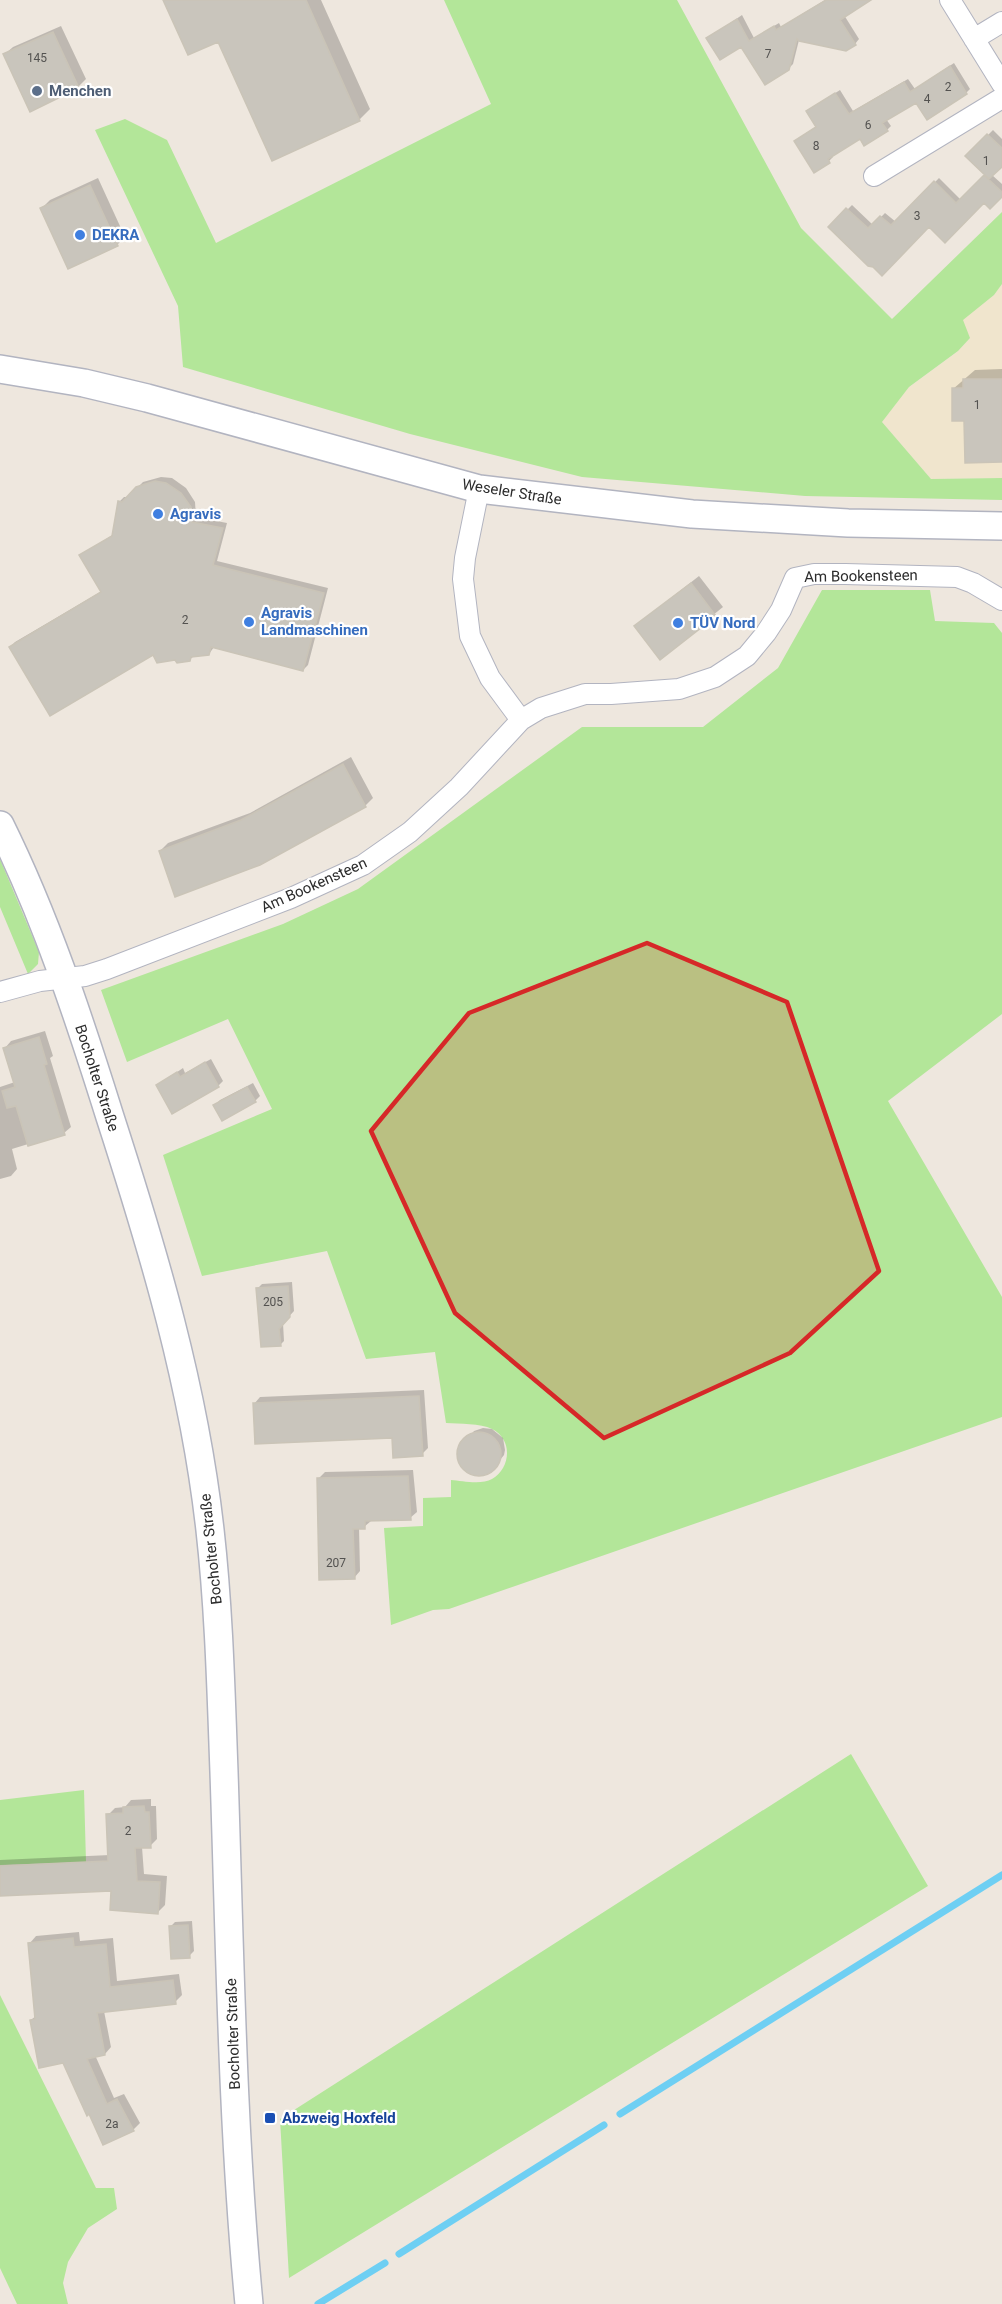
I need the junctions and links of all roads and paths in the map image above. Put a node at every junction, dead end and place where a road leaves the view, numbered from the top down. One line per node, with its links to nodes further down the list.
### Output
1 (950, 0): 3 (street)
2 (1002, 22): 3 (street)
3 (974, 39): 4 (street)
4 (1002, 84)
5 (1002, 98): 6 (street)
6 (874, 176)
7 (0, 369): 8 (main road, Weseler Straße)
8 (479, 489): 9 (main road, Weseler Straße); 11 (street)
9 (1002, 526)
10 (1002, 600): 11 (street, Am Bookensteen)
11 (521, 720): 13 (street, Am Bookensteen)
12 (0, 825): 13 (main road, Bocholter Straße)
13 (64, 979): 14 (street, Am Bookensteen); 15 (main road, Bocholter Straße)
14 (0, 992)
15 (249, 2304)

